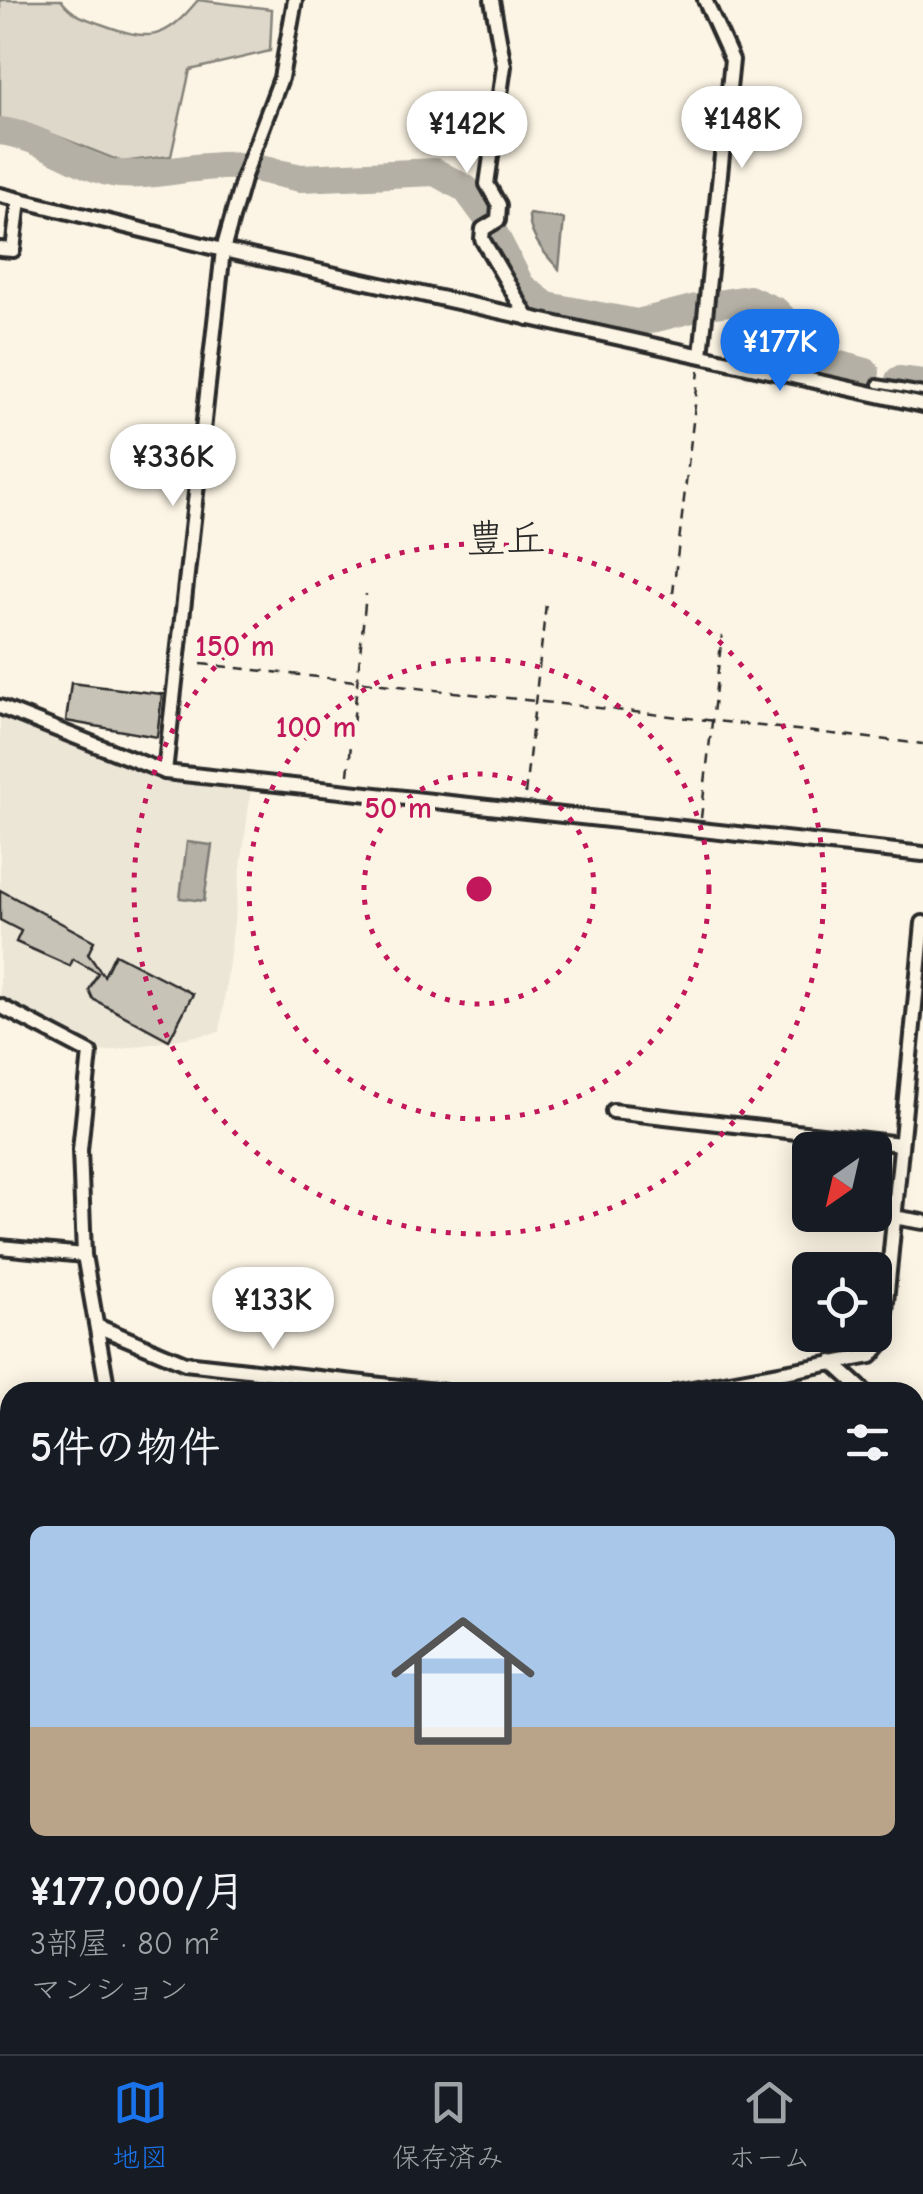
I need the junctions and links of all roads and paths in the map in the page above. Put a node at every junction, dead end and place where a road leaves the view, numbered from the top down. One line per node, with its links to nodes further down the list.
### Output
1 (295, 0): 7 (street)
2 (492, 0): 8 (street)
3 (706, 0): 9 (street)
4 (0, 195): 5 (street)
5 (19, 200): 6 (street); 7 (street)
6 (0, 249)
7 (223, 250): 8 (street); 23 (street)
8 (528, 318): 9 (street)
9 (701, 355): 12 (street); 13 (path)
10 (877, 384): 11 (lane)
11 (923, 392)
12 (923, 405)
13 (673, 592)
14 (366, 594): 18 (path)
15 (546, 604): 19 (path)
16 (722, 635): 21 (path)
17 (201, 664): 18 (path)
18 (358, 681): 19 (path); 24 (path)
19 (536, 702): 21 (path); 25 (path)
20 (0, 708): 23 (street)
21 (712, 721): 22 (path); 26 (path)
22 (923, 744)
23 (165, 772): 24 (street)
24 (346, 791): 25 (street)
25 (524, 810): 26 (street)
26 (700, 829): 27 (street)
27 (923, 854)
28 (923, 923): 30 (street)
29 (0, 1006): 36 (street)
30 (919, 1024): 32 (street)
31 (614, 1111): 32 (street)
32 (900, 1144): 33 (street)
33 (893, 1217): 34 (street); 38 (street)
34 (923, 1222)
35 (0, 1247): 36 (street)
36 (84, 1255): 37 (street)
37 (98, 1326): 39 (street); 40 (street)
38 (832, 1362): 41 (street); 42 (street)
39 (106, 1382)
40 (355, 1382)
41 (728, 1382)
42 (854, 1382)

